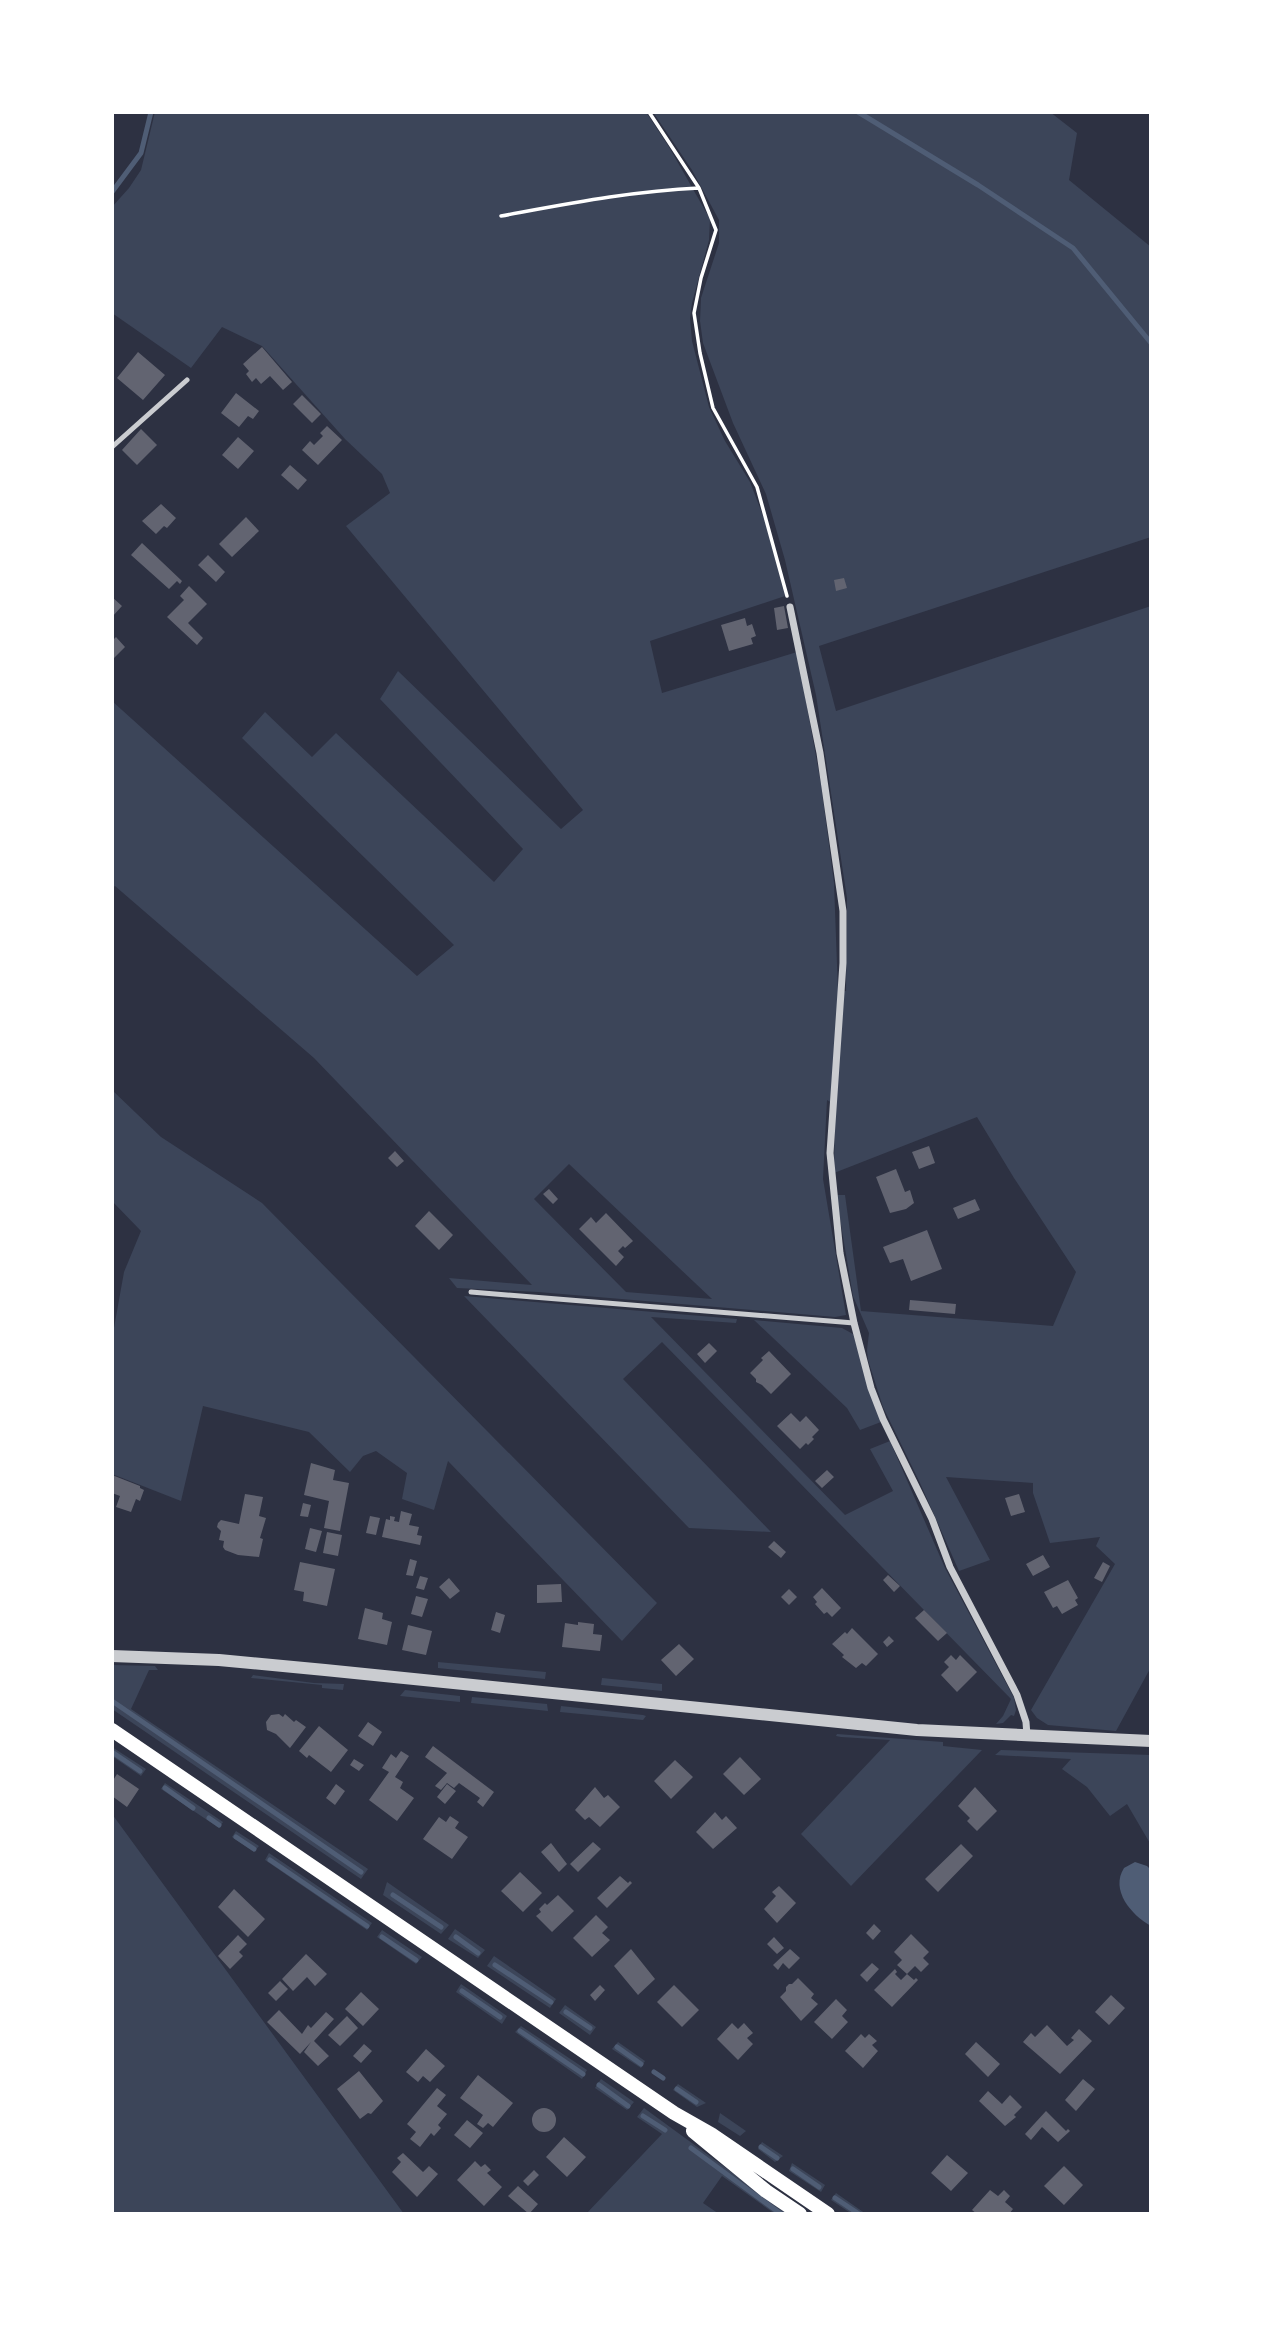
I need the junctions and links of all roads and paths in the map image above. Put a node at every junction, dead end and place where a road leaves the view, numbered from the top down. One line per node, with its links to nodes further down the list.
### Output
1 (649, 112): 2 (path)
2 (699, 188): 3 (path); 6 (path)
3 (501, 216)
4 (187, 380): 5 (lane)
5 (112, 447)
6 (790, 607): 8 (street)
7 (471, 1292): 8 (lane)
8 (855, 1323): 11 (street)
9 (112, 1656): 11 (street)
10 (112, 1730): 13 (main road)
11 (1027, 1737): 12 (street)
12 (1151, 1741)
13 (674, 2113): 14 (main road); 15 (main road)
14 (800, 2214)
15 (828, 2214)

